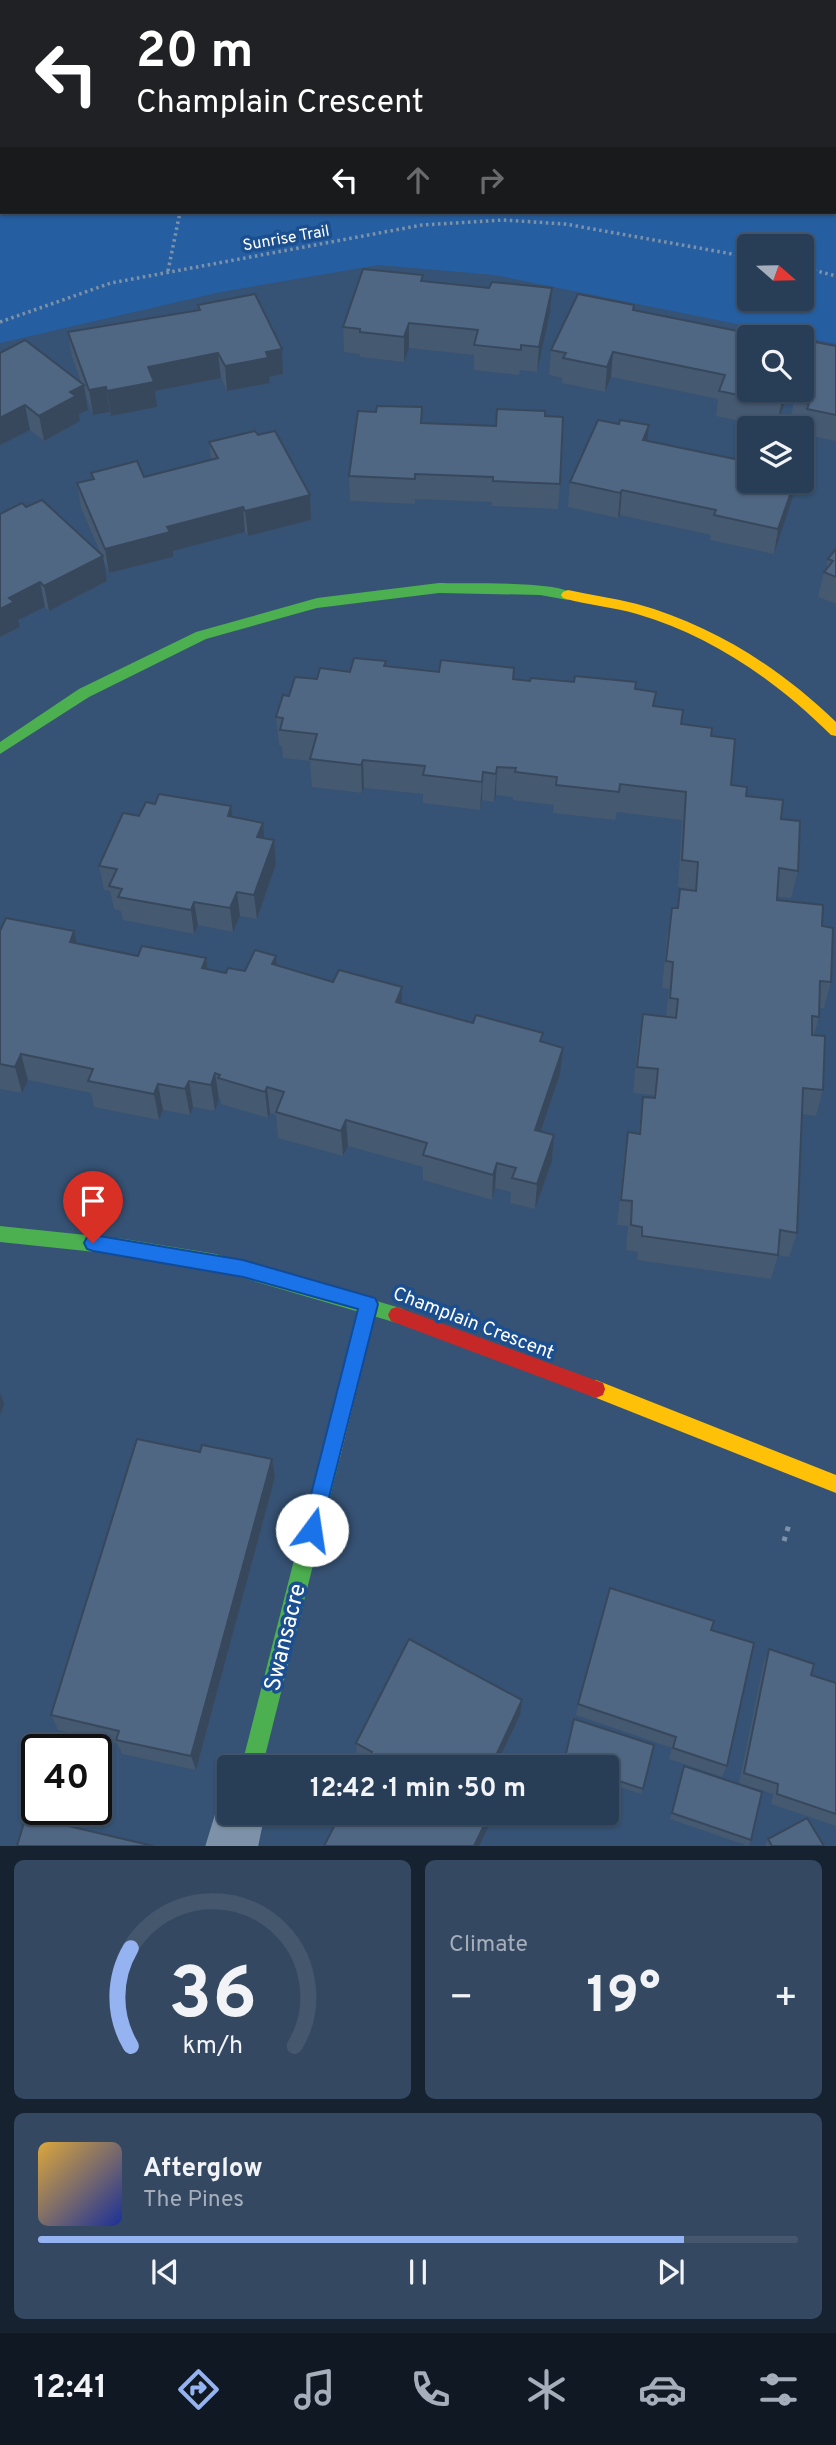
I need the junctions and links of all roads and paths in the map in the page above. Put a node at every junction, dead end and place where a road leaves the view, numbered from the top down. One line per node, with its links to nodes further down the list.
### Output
1 (180, 214): 4 (path)
2 (737, 255): 4 (path, Sunrise Trail)
3 (814, 270): 5 (path)
4 (168, 271): 6 (path, Sunrise Trail)
5 (836, 276)
6 (0, 322)
7 (836, 731): 8 (street)
8 (0, 749)
9 (0, 1234): 10 (street, Champlain Crescent)
10 (369, 1304): 11 (street, Champlain Crescent); 14 (street, Swansacre)
11 (836, 1484)
12 (790, 1521): 13 (path)
13 (784, 1541)
14 (254, 1755)
15 (236, 1825): 16 (street)
16 (231, 1846)

